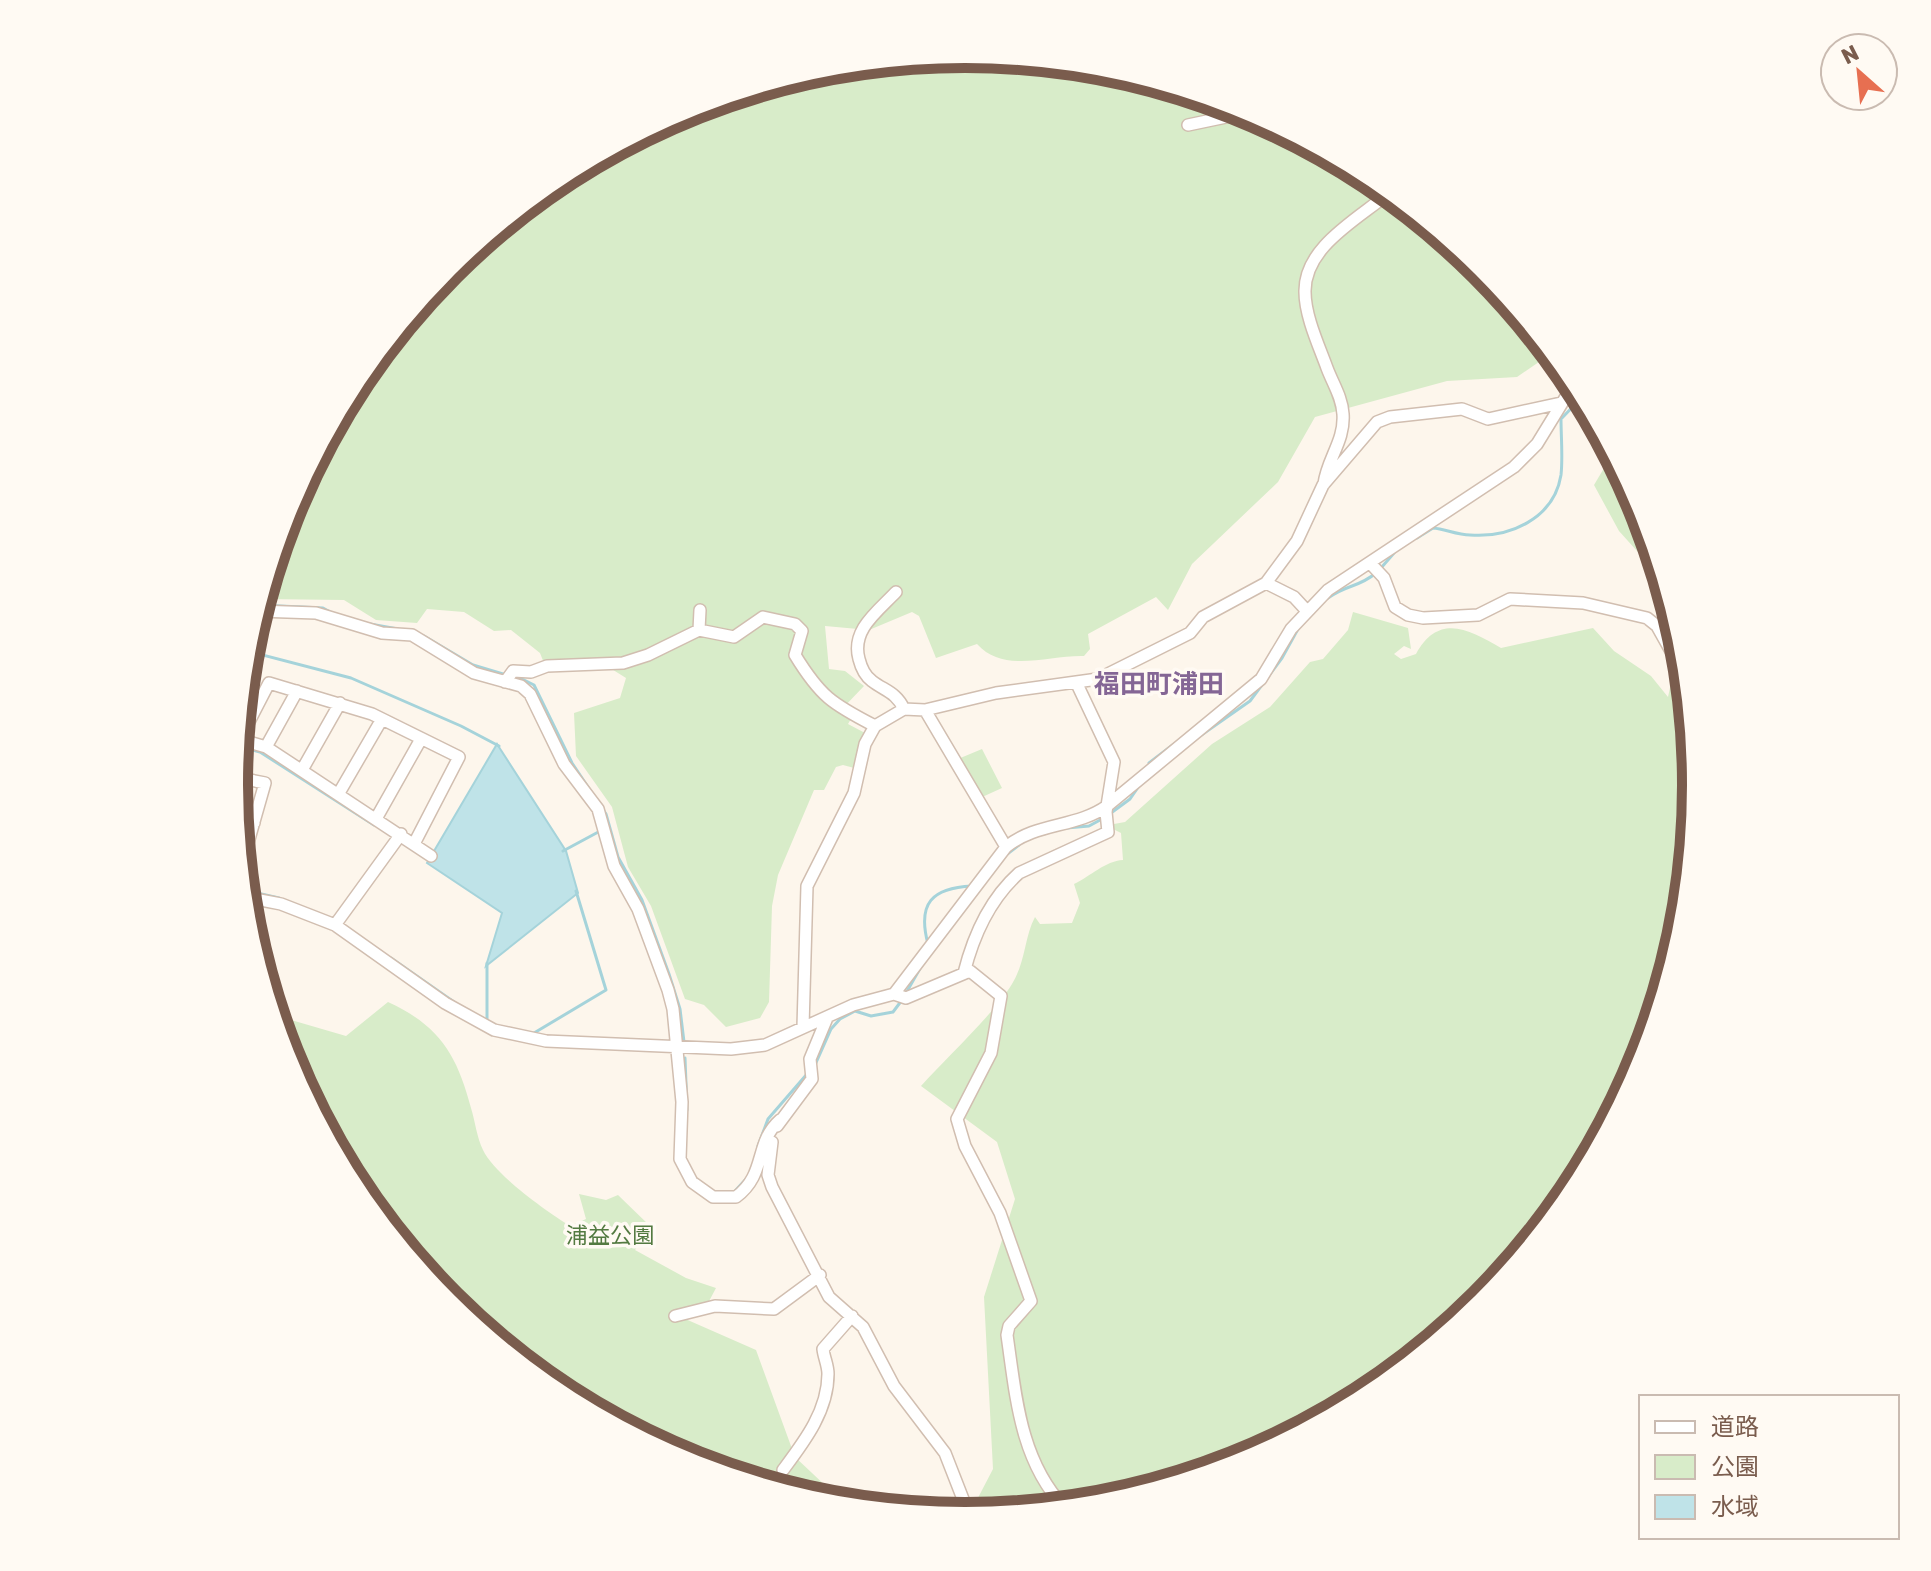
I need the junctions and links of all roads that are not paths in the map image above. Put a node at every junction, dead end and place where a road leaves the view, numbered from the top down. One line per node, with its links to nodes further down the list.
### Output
1 (1225, 117): 2 (street)
2 (1188, 125)
3 (1380, 200): 6 (street)
4 (1567, 394): 5 (street)
5 (1561, 403): 6 (street); 7 (street)
6 (1323, 485): 8 (street)
7 (1375, 568): 11 (street); 14 (street)
8 (1266, 583): 11 (street); 16 (street)
9 (896, 592): 19 (street)
10 (700, 610): 13 (street)
11 (1306, 610): 30 (street)
12 (270, 611): 15 (street)
13 (699, 630): 15 (street); 23 (street)
14 (1669, 648)
15 (505, 682): 47 (street)
16 (1077, 684): 20 (street); 30 (street)
17 (297, 691): 18 (street); 21 (street); 26 (street)
18 (340, 703): 22 (street); 27 (street)
19 (904, 709): 20 (street); 23 (street)
20 (925, 710): 37 (street)
21 (252, 715)
22 (382, 719): 24 (street); 29 (street)
23 (875, 726): 46 (street)
24 (421, 739): 31 (street); 36 (street)
25 (250, 742): 26 (street)
26 (266, 747): 27 (street)
27 (302, 770): 29 (street)
28 (248, 780): 33 (street)
29 (339, 793): 31 (street)
30 (1107, 812): 37 (street); 40 (street)
31 (377, 817): 35 (street)
32 (250, 822): 33 (street)
33 (254, 823): 34 (street)
34 (250, 836)
35 (398, 838): 36 (street); 42 (street)
36 (415, 842): 38 (street)
37 (1006, 847): 39 (street)
38 (431, 856)
39 (991, 871): 40 (street); 44 (street)
40 (999, 893): 43 (street)
41 (258, 899): 42 (street)
42 (335, 925): 47 (street)
43 (964, 973): 44 (street); 53 (street)
44 (900, 997): 45 (street)
45 (827, 1018): 46 (street); 48 (street)
46 (803, 1027): 47 (street)
47 (677, 1050): 48 (street)
48 (780, 1120): 49 (street)
49 (820, 1275): 50 (street); 51 (street)
50 (675, 1316)
51 (852, 1316): 52 (street); 54 (street)
52 (783, 1470)
53 (1056, 1497)
54 (965, 1503)

